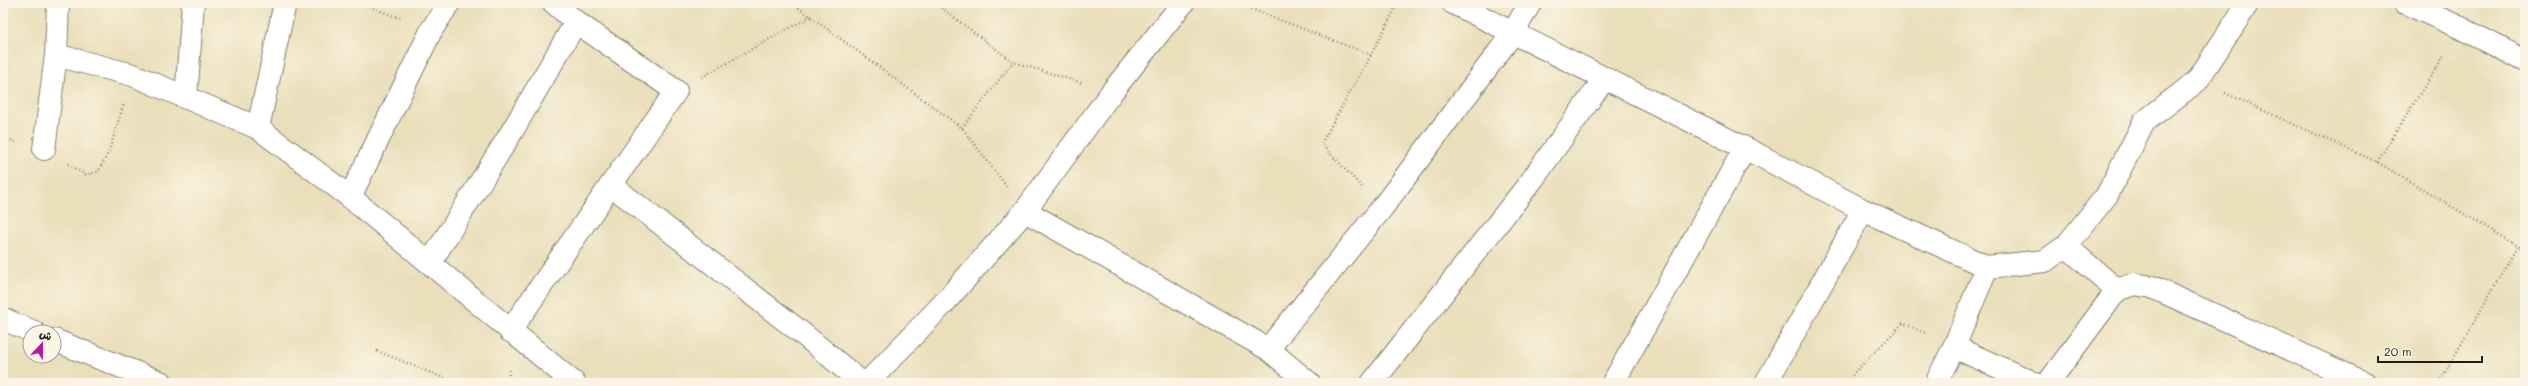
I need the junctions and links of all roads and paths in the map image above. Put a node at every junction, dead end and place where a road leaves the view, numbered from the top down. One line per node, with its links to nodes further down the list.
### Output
1 (58, 3): 21 (street)
2 (193, 3): 30 (street)
3 (285, 3): 31 (street)
4 (358, 3): 19 (path)
5 (449, 3): 19 (street)
6 (554, 3): 17 (street)
7 (792, 3): 16 (path)
8 (935, 3): 24 (path)
9 (1183, 3): 29 (street)
10 (1236, 3): 22 (path)
11 (1398, 3): 22 (path)
12 (1453, 3): 20 (street)
13 (1530, 3): 20 (street)
14 (2248, 3): 27 (street)
15 (2405, 3): 18 (street)
16 (811, 16): 28 (path); 32 (path)
17 (576, 22): 28 (street); 44 (street)
18 (2461, 28): 23 (street); 35 (path)
19 (432, 29): 37 (street)
20 (1513, 33): 26 (street); 38 (street)
21 (56, 55): 25 (street); 34 (street)
22 (1372, 55): 38 (path)
23 (2525, 61)
24 (1012, 62): 29 (path); 32 (path)
25 (133, 75): 30 (street); 34 (path)
26 (1605, 78): 33 (street); 60 (street)
27 (2197, 81): 35 (path); 41 (street)
28 (676, 91): 36 (street)
29 (1111, 92): 40 (street)
30 (186, 98): 31 (street)
31 (258, 128): 37 (street)
32 (962, 128): 40 (path)
33 (1746, 148): 39 (street); 61 (street)
34 (44, 149)
35 (2377, 162): 42 (path)
36 (611, 185): 49 (street); 57 (street)
37 (350, 197): 44 (street)
38 (1382, 208): 52 (street)
39 (1864, 210): 45 (street); 62 (street)
40 (1025, 211): 52 (street); 58 (street)
41 (2066, 246): 45 (street); 46 (street)
42 (2517, 247): 43 (path); 68 (path)
43 (2525, 250)
44 (430, 263): 49 (street)
45 (1987, 267): 51 (street)
46 (2117, 290): 66 (street); 67 (street)
47 (3, 319): 48 (street)
48 (22, 327)
49 (510, 331): 56 (street)
50 (62, 343): 54 (street)
51 (1954, 347): 63 (path); 64 (street); 65 (street)
52 (1268, 349): 59 (street)
53 (377, 351): 55 (path)
54 (162, 383)
55 (456, 383)
56 (574, 383)
57 (862, 383)
58 (867, 383)
59 (1309, 383)
60 (1372, 383)
61 (1613, 383)
62 (1766, 383)
63 (1849, 383)
64 (1936, 383)
65 (2034, 383)
66 (2048, 383)
67 (2365, 383)
68 (2439, 383)

